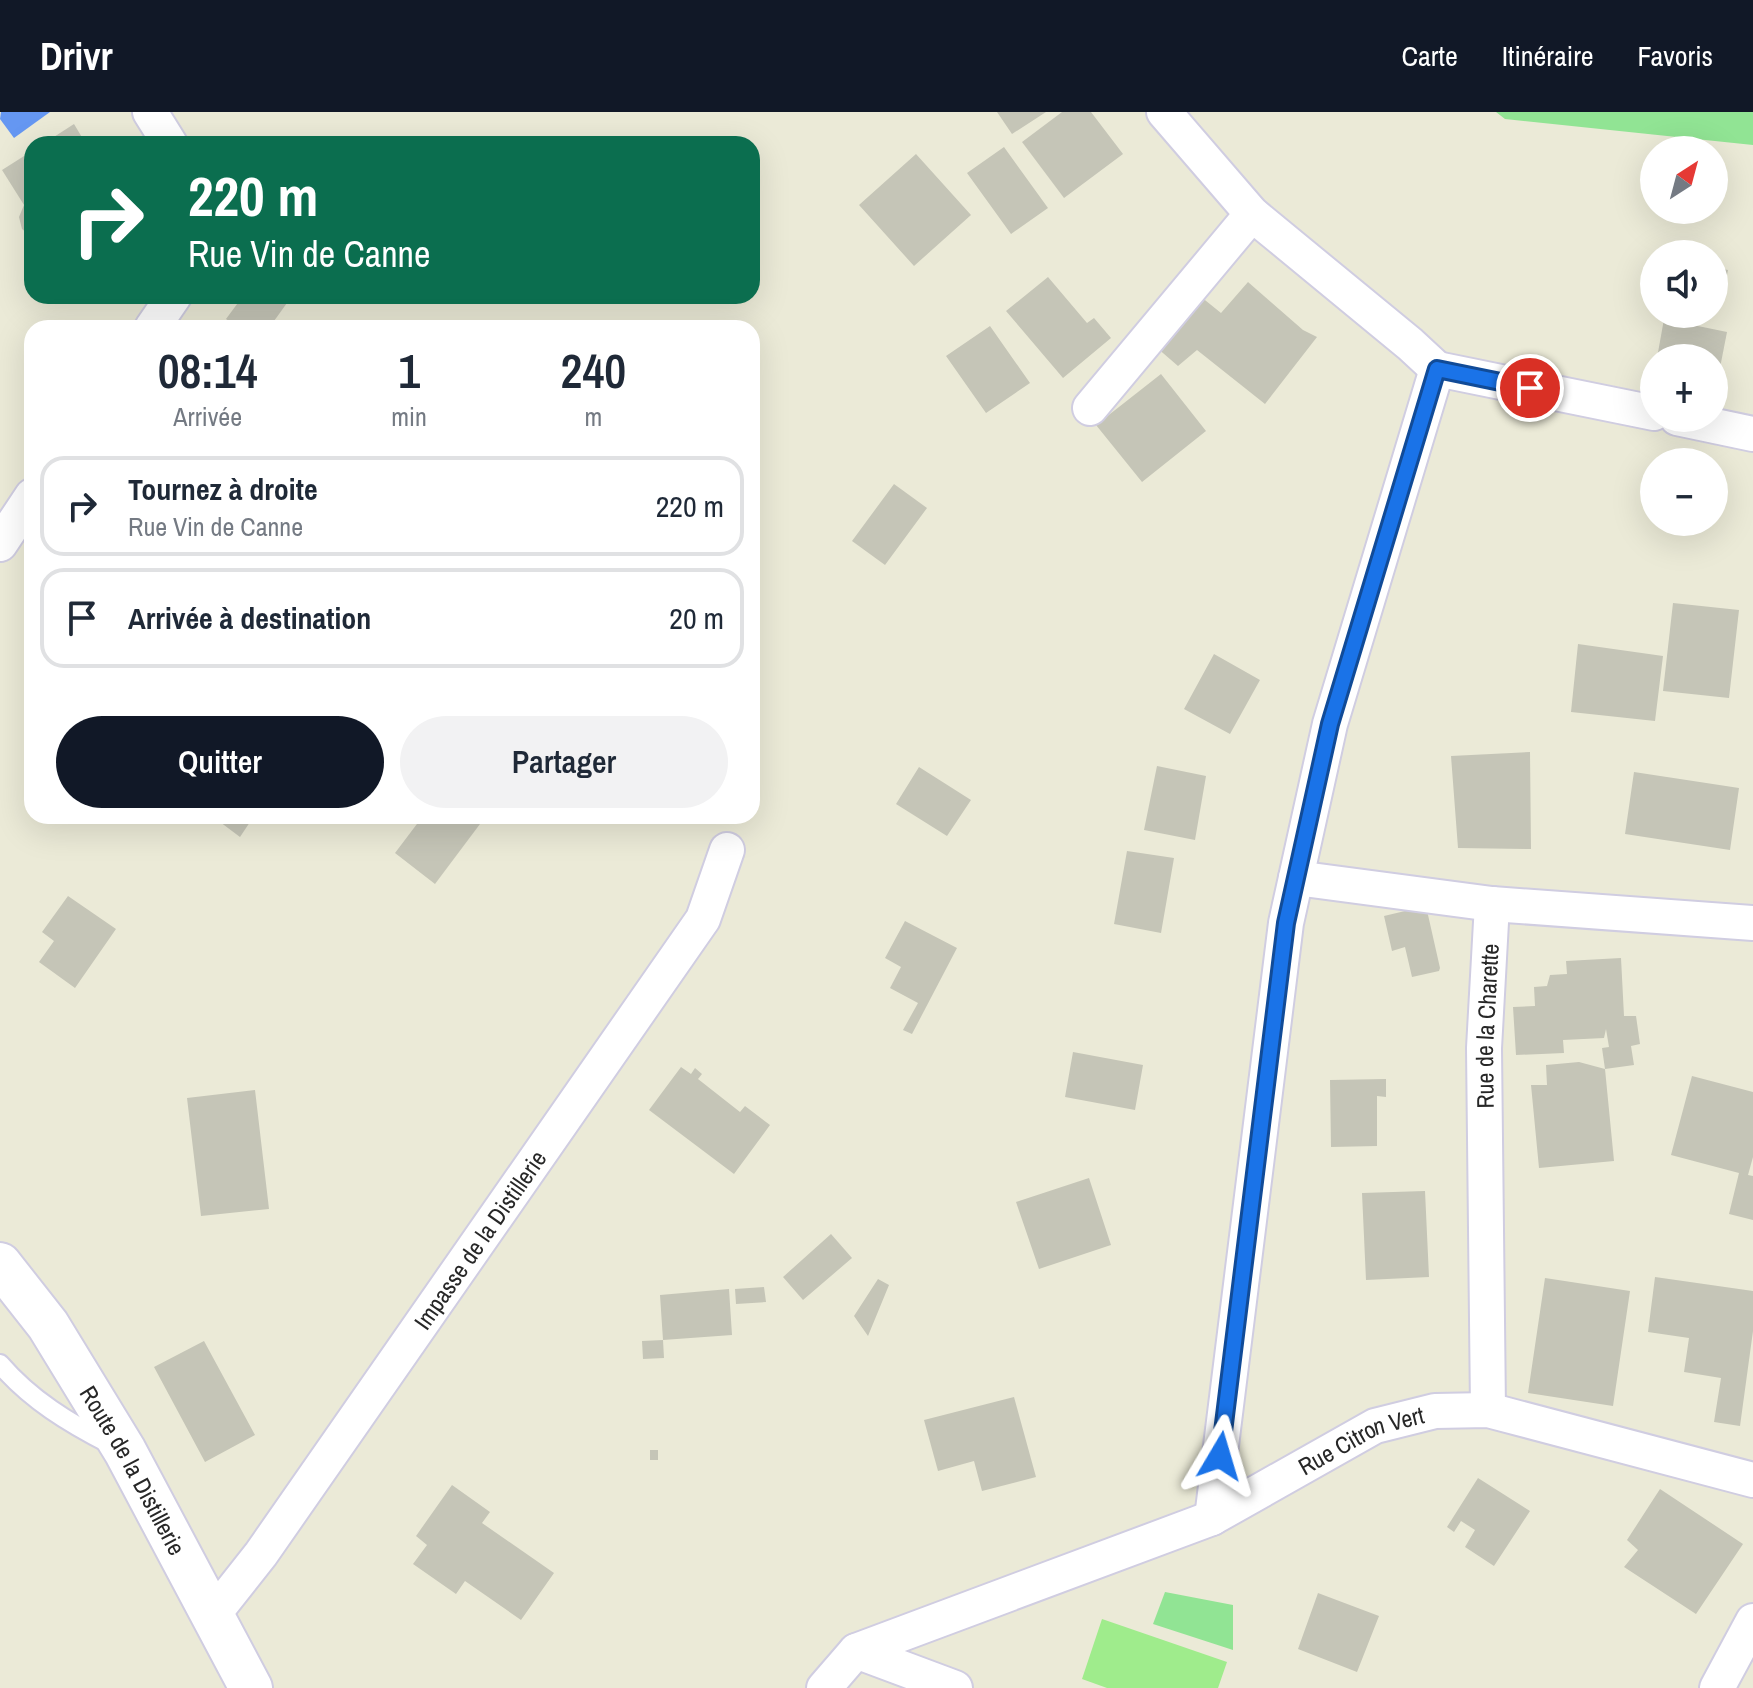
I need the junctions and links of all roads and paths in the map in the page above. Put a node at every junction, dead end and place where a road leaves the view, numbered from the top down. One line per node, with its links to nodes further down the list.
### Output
1 (150, 112): 3 (street)
2 (1164, 112): 4 (street)
3 (165, 136)
4 (1252, 214): 5 (street); 6 (street)
5 (1437, 369): 7 (street); 13 (street)
6 (1090, 408)
7 (1640, 410)
8 (1728, 429): 9 (street)
9 (1753, 434)
10 (24, 508): 11 (street)
11 (0, 544)
12 (727, 850): 22 (street, Impasse de la Distillerie)
13 (1296, 878): 14 (street); 21 (street)
14 (1492, 904): 15 (street); 18 (street, Rue de la Charette)
15 (1753, 923)
16 (0, 1264): 19 (street, Route de la Distillerie)
17 (0, 1364): 19 (lane)
18 (1488, 1410): 20 (street, Rue Citron Vert); 21 (street, Rue Citron Vert)
19 (125, 1451): 22 (street, Route de la Distillerie)
20 (1753, 1480)
21 (1212, 1518): 24 (street, Rue Citron Vert)
22 (212, 1616): 25 (street, Route de la Distillerie)
23 (1753, 1621): 28 (street)
24 (856, 1651): 26 (street, Rue Citron Vert); 27 (street)
25 (251, 1688)
26 (824, 1688)
27 (955, 1688)
28 (1717, 1688)

